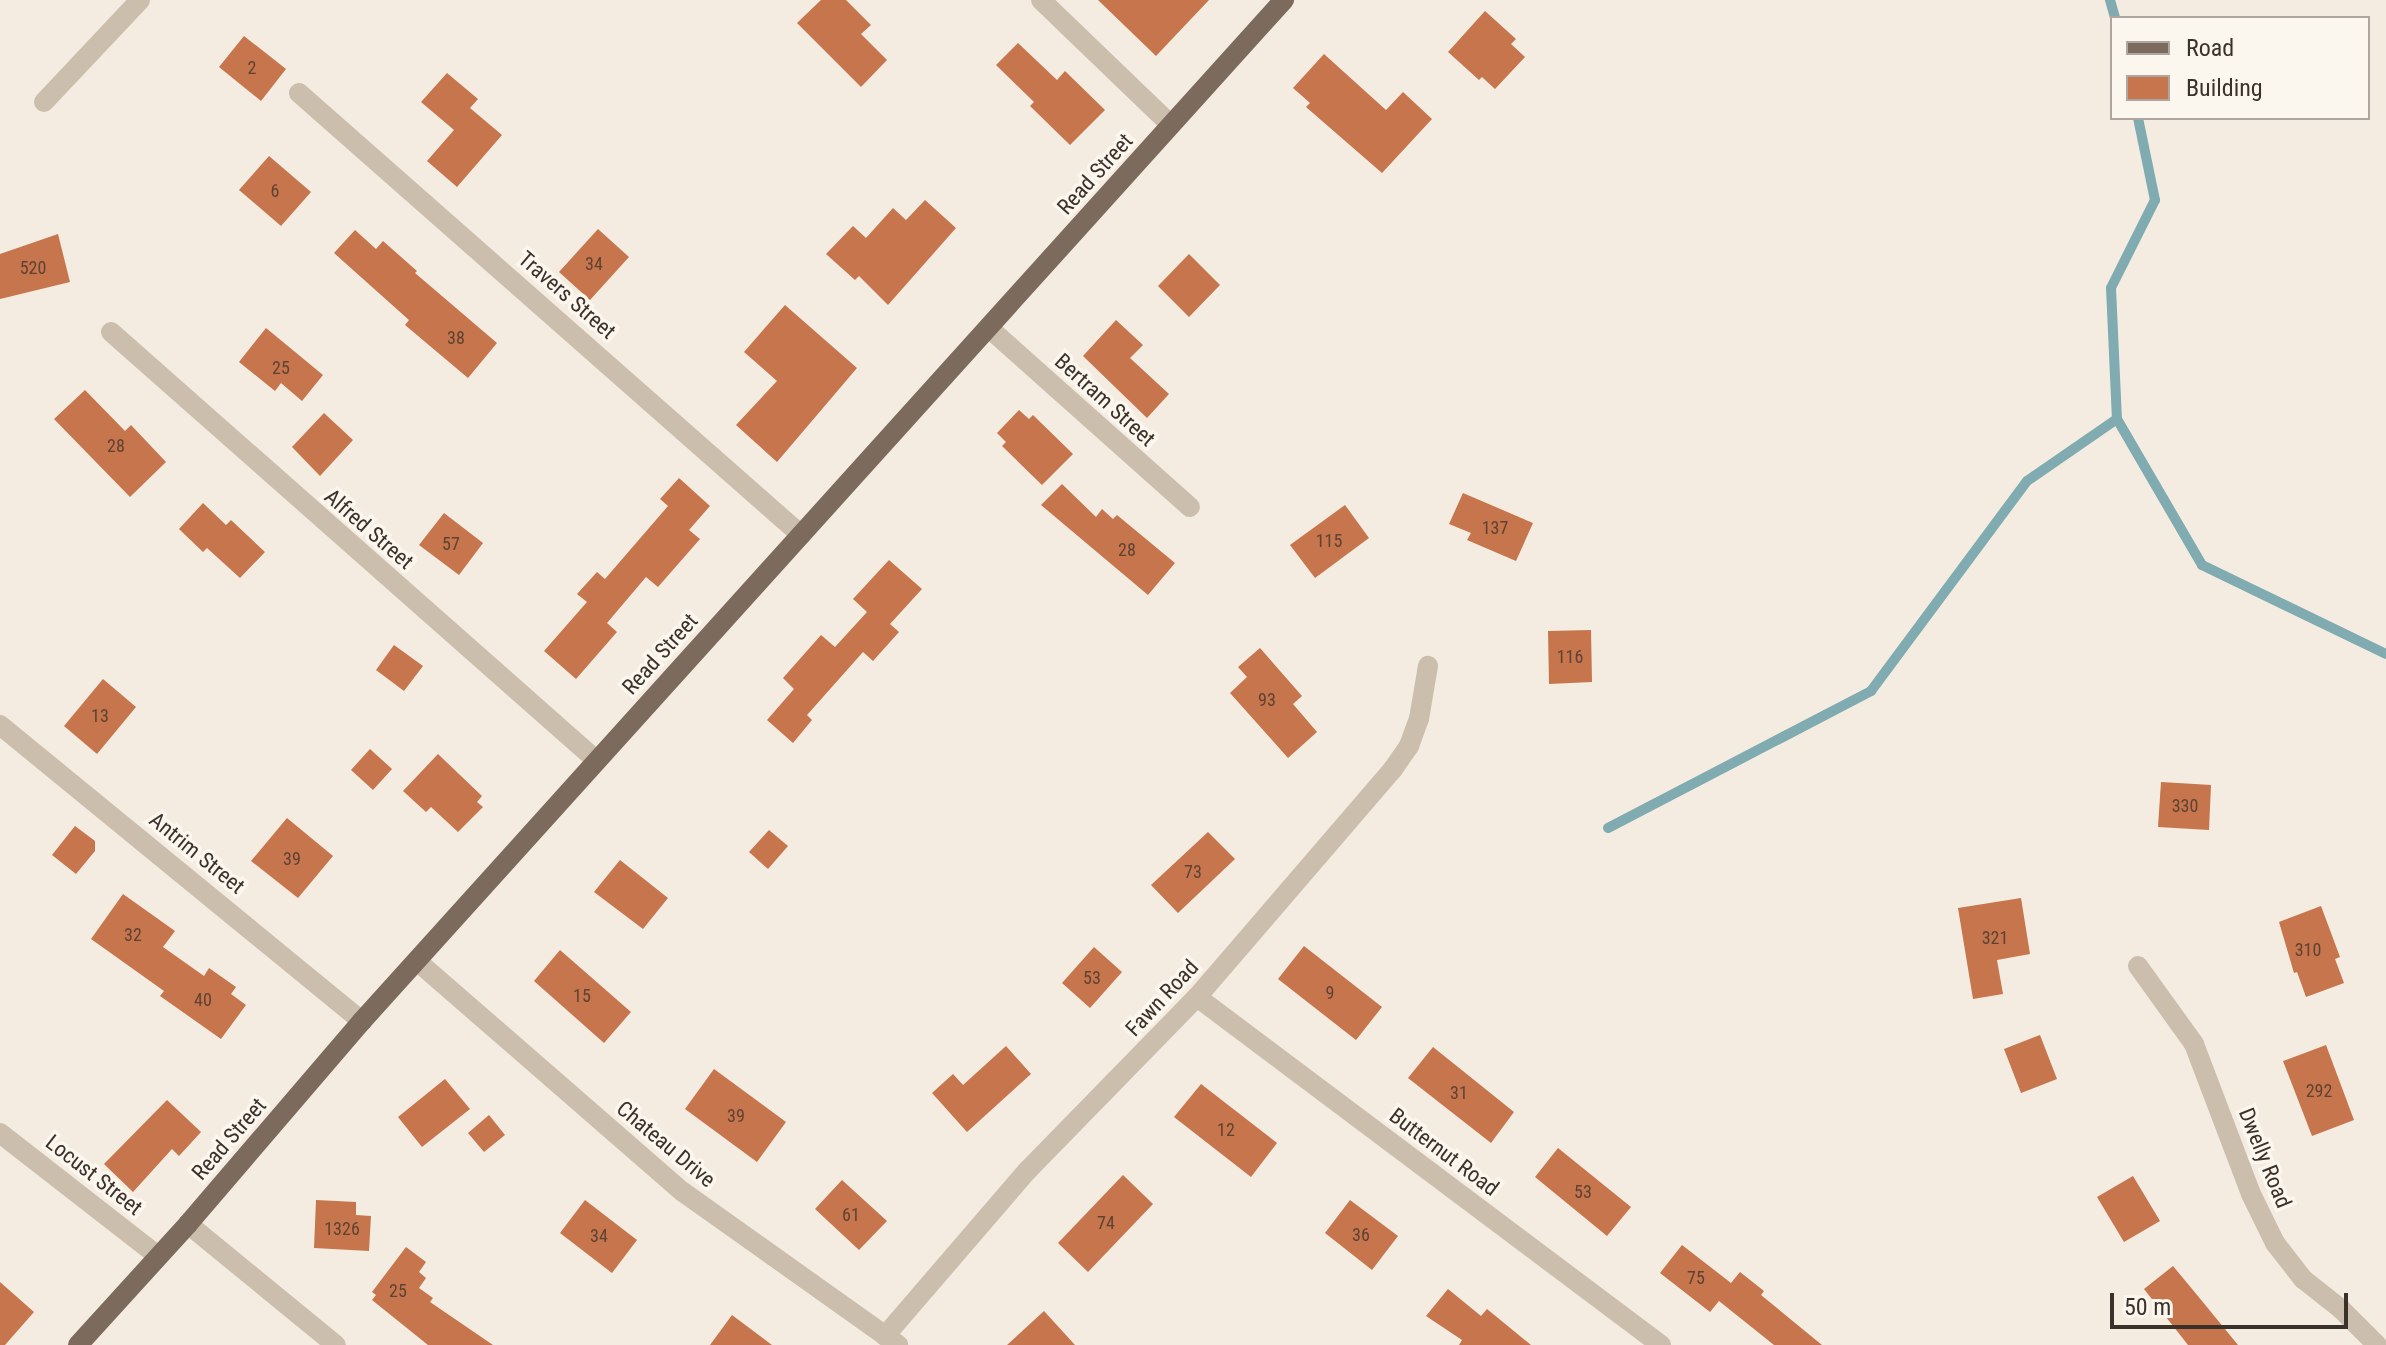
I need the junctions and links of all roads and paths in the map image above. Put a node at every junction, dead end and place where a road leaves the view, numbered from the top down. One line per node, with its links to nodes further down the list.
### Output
1 (140, 0): 5 (street)
2 (1041, 0): 6 (street)
3 (1284, 0): 6 (main road, Read Street)
4 (299, 93): 10 (street, Travers Street)
5 (44, 102)
6 (1171, 125): 7 (main road, Read Street)
7 (989, 328): 9 (street, Bertram Street); 10 (main road, Read Street)
8 (111, 332): 13 (street, Alfred Street)
9 (1190, 507)
10 (801, 535): 13 (main road, Read Street)
11 (1428, 666): 16 (street, Fawn Road)
12 (0, 725): 17 (street, Antrim Street)
13 (596, 760): 14 (main road, Read Street)
14 (417, 961): 17 (main road, Read Street); 21 (street, Chateau Drive)
15 (2138, 966): 25 (street, Dwelly Road)
16 (1197, 997): 21 (street, Fawn Road); 24 (street, Butternut Road)
17 (362, 1021): 19 (main road, Read Street)
18 (0, 1133): 20 (street, Locust Street)
19 (188, 1224): 20 (main road, Read Street); 23 (street)
20 (158, 1256): 22 (main road, Read Street)
21 (892, 1340)
22 (78, 1345)
23 (336, 1345)
24 (1661, 1345)
25 (2377, 1345)

